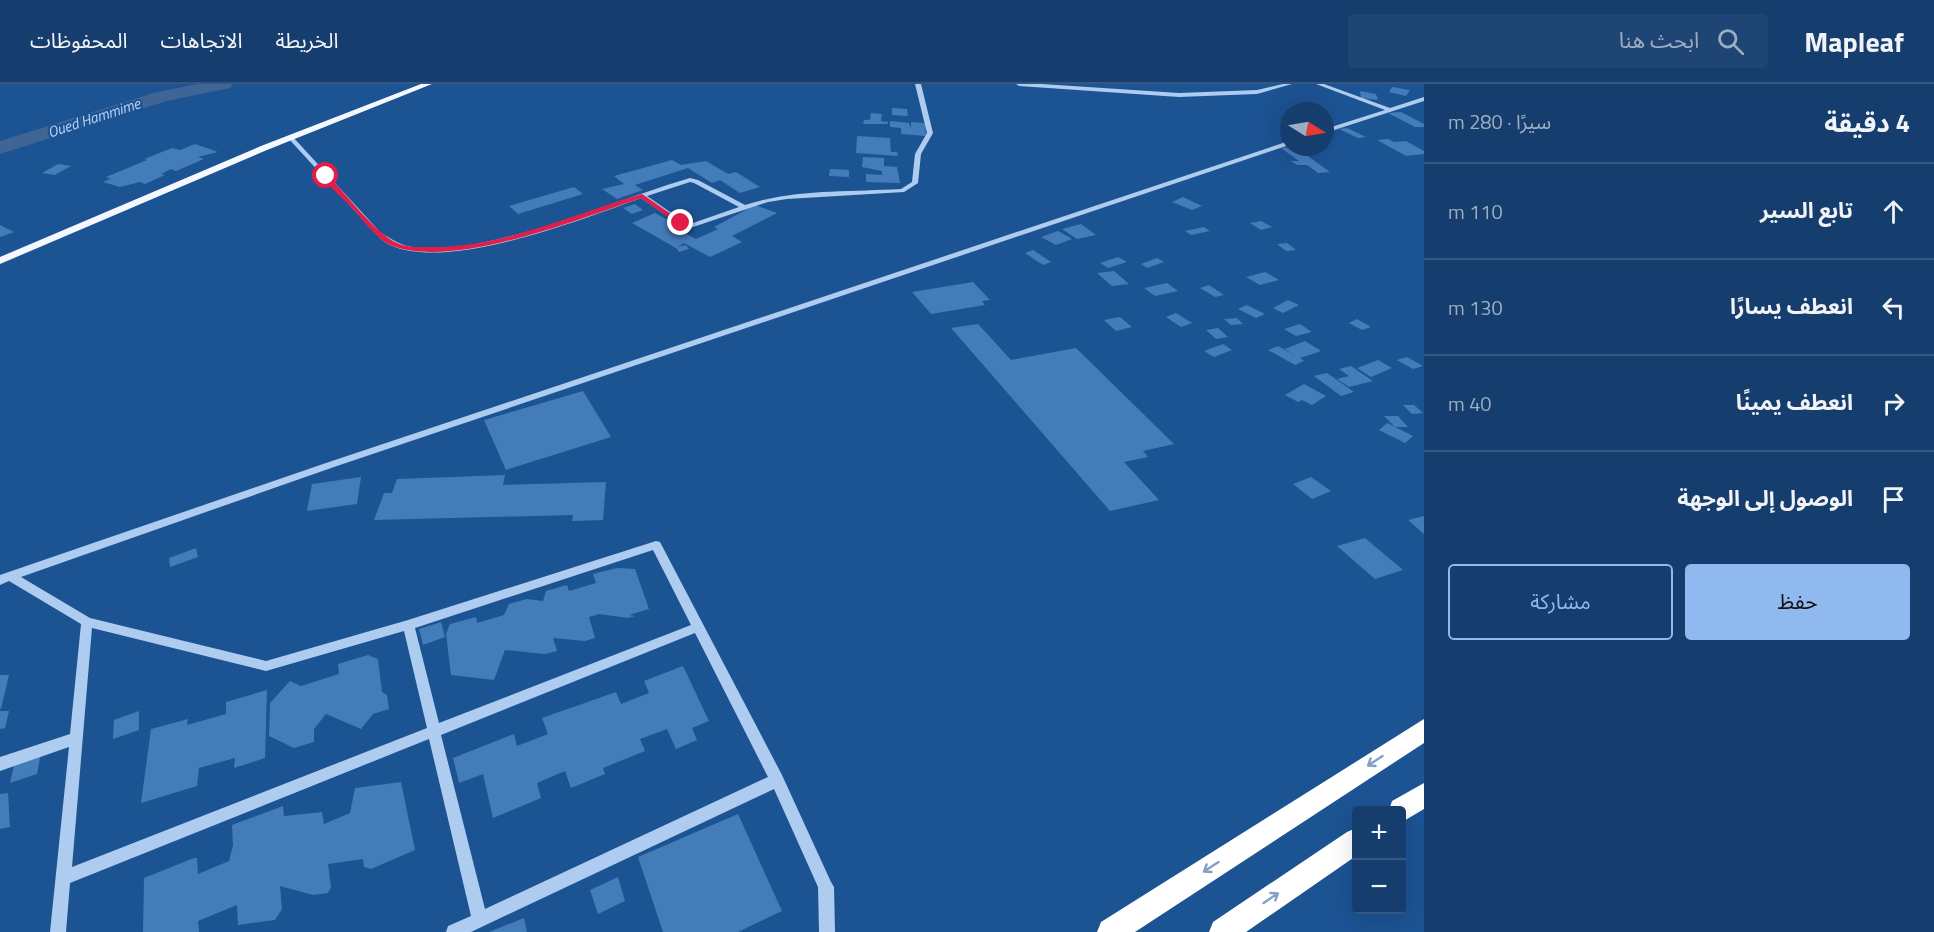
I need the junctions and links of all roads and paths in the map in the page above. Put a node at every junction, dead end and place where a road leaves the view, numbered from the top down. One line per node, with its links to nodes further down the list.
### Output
1 (428, 84): 11 (main road)
2 (918, 84): 14 (street)
3 (1019, 84): 4 (street)
4 (1289, 84)
5 (1319, 84): 9 (street)
6 (1424, 99): 7 (street)
7 (1414, 102): 8 (street); 9 (street)
8 (1424, 104)
9 (1389, 110): 10 (street)
10 (1334, 128)
11 (291, 138): 13 (street); 15 (main road)
12 (1280, 146): 16 (street)
13 (642, 196): 14 (street); 14 (street)
14 (745, 208)
15 (0, 261)
16 (5, 578): 17 (street)
17 (87, 622): 18 (street); 22 (street)
18 (408, 626): 19 (street); 21 (street)
19 (698, 627): 21 (street); 24 (street)
20 (1424, 730): 33 (highway, one-way to 33)
21 (434, 731): 28 (street); 29 (street)
22 (76, 738): 23 (street); 28 (street)
23 (0, 764)
24 (777, 780): 29 (street); 32 (street)
25 (1424, 795): 26 (highway)
26 (1406, 807)
27 (1352, 844): 34 (highway, one-way to 27)
28 (63, 878): 30 (street)
29 (480, 920): 31 (street)
30 (58, 932)
31 (454, 932)
32 (826, 932)
33 (1111, 932)
34 (1223, 932)

